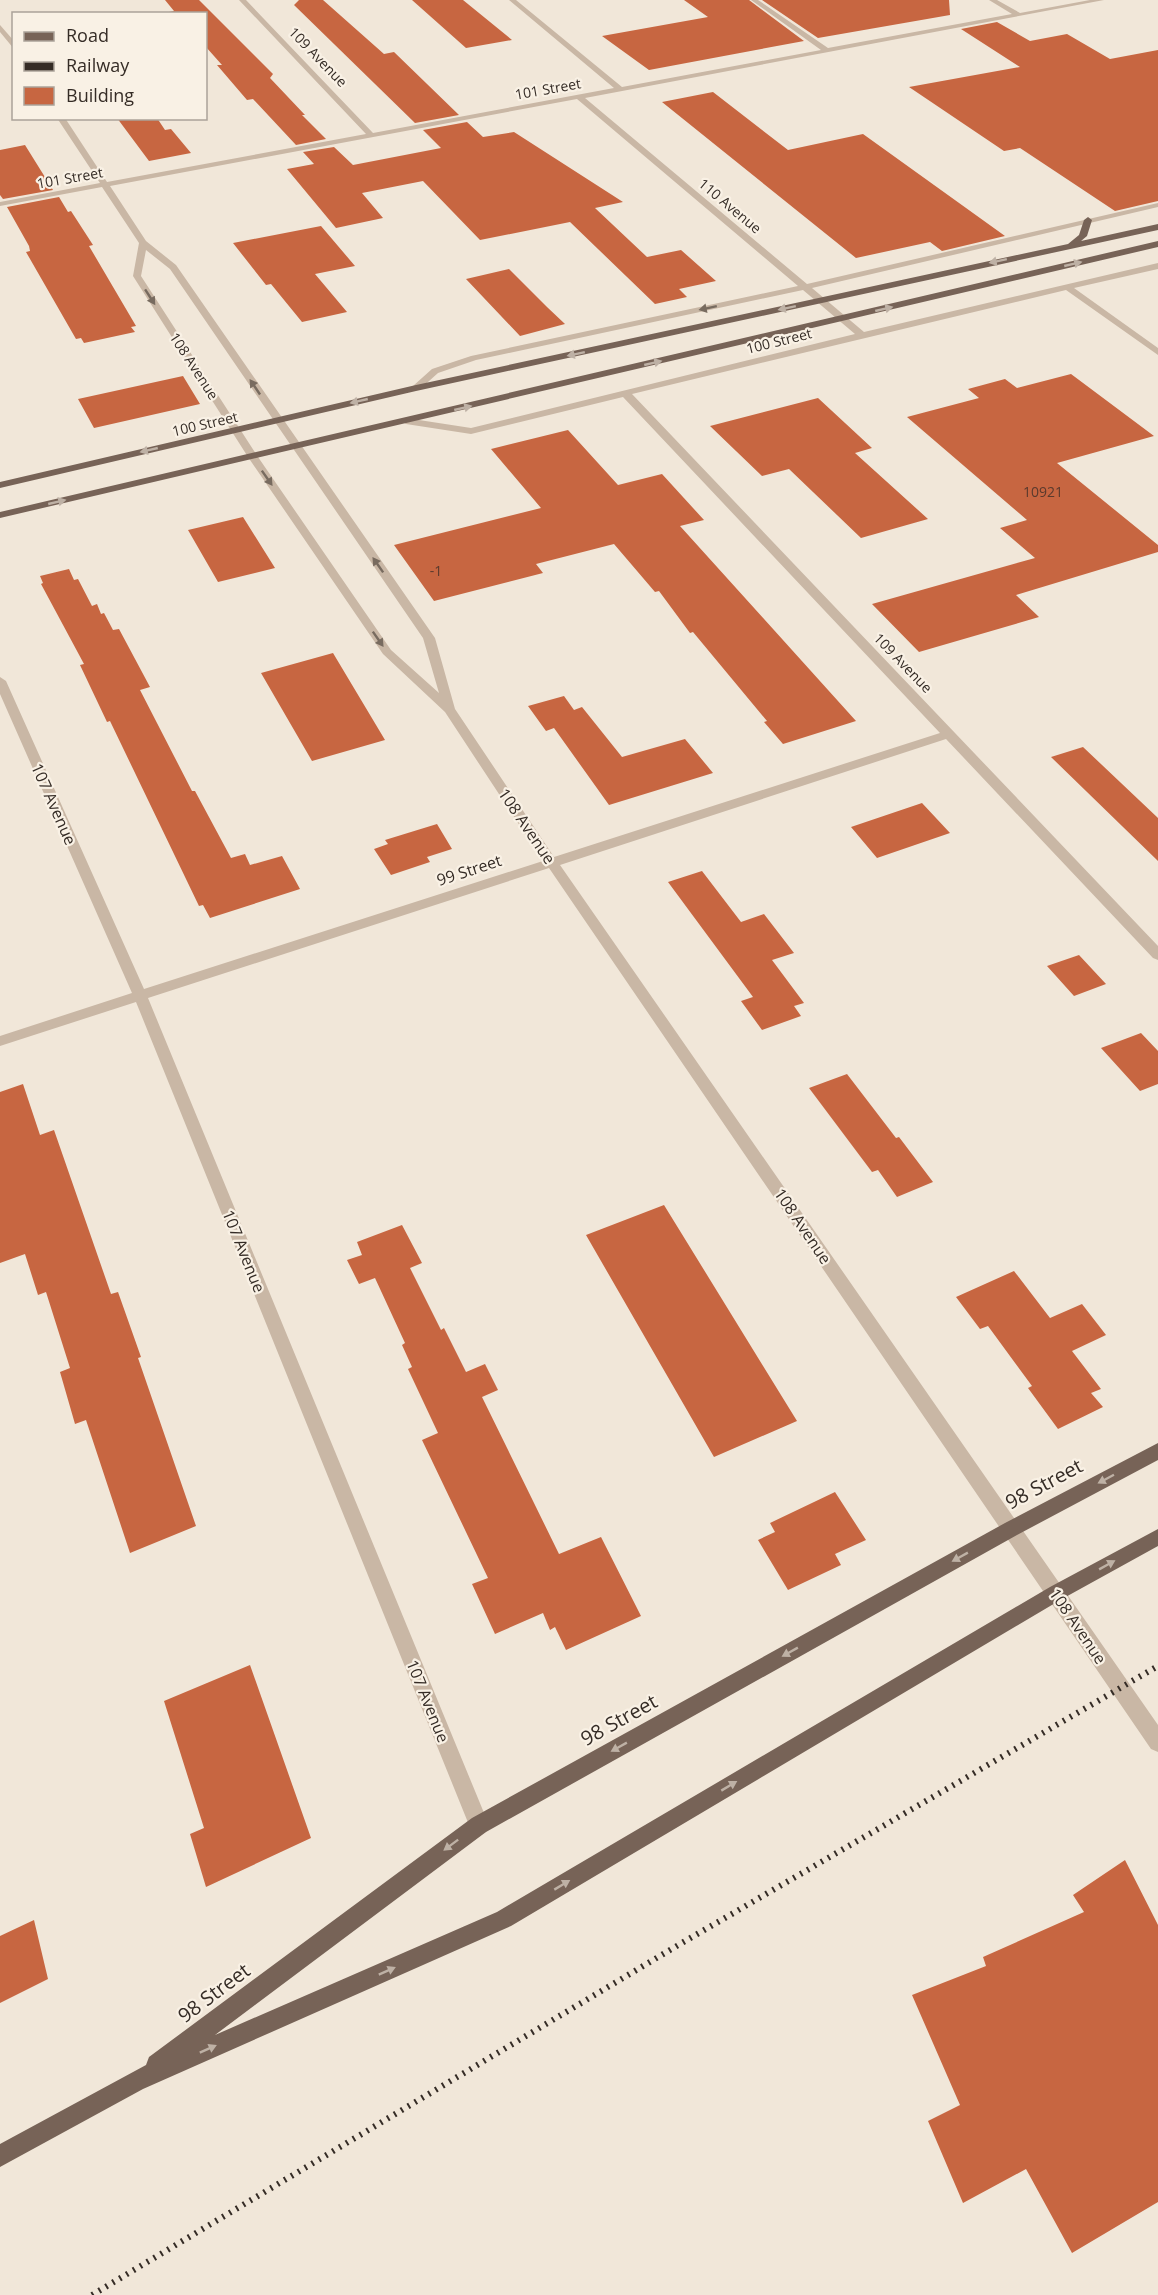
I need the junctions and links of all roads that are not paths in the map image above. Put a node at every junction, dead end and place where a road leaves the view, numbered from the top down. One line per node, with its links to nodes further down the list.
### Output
1 (242, 0): 13 (street, 109 Avenue)
2 (512, 0): 10 (street)
3 (754, 0): 9 (street)
4 (992, 0): 6 (street)
5 (1101, 0): 6 (street, 101 Street)
6 (1018, 15): 9 (street, 101 Street)
7 (0, 27): 8 (street)
8 (12, 44)
9 (827, 51): 10 (street, 101 Street)
10 (620, 89): 11 (street, 101 Street)
11 (580, 98): 13 (street, 101 Street); 23 (street, 110 Avenue)
12 (62, 120): 14 (street, 108 Avenue)
13 (372, 136): 14 (street, 101 Street)
14 (104, 185): 15 (street, 101 Street); 19 (street, 108 Avenue)
15 (0, 204)
16 (1158, 205): 17 (street, 100 Street)
17 (1088, 220): 21 (main road); 23 (street, 100 Street)
18 (1158, 227): 21 (main road, 100 Street)
19 (143, 243): 31 (street, 108 Avenue, one-way to 19); 33 (street, 108 Avenue, one-way to 33)
20 (1158, 244): 26 (main road, 100 Street, one-way to 20)
21 (1067, 246): 25 (main road, 100 Street, one-way to 25)
22 (1158, 266): 24 (street, 100 Street)
23 (806, 287): 25 (street, 110 Avenue); 29 (street, 100 Street, one-way to 29)
24 (1067, 287): 27 (street, 100 Street); 28 (street)
25 (822, 300): 26 (street, 110 Avenue); 29 (main road, 100 Street, one-way to 29)
26 (844, 319): 27 (street, 110 Avenue); 32 (main road, 100 Street, one-way to 26)
27 (862, 335): 30 (street, 100 Street)
28 (1158, 352)
29 (416, 388): 31 (main road, 100 Street, one-way to 31)
30 (625, 393): 32 (street, 100 Street); 40 (street, 109 Avenue)
31 (278, 420): 33 (main road, 100 Street); 34 (street, 108 Avenue)
32 (406, 421): 34 (main road, 100 Street)
33 (235, 430): 35 (street, 108 Avenue); 36 (main road, 100 Street, one-way to 36)
34 (296, 446): 35 (main road, 100 Street); 39 (street, 108 Avenue, one-way to 34)
35 (253, 457): 37 (main road, 100 Street, one-way to 35); 39 (street, 108 Avenue, one-way to 39)
36 (0, 485)
37 (0, 515)
38 (0, 681): 43 (street, 107 Avenue)
39 (449, 709): 41 (street, 108 Avenue)
40 (949, 734): 41 (street, 99 Street); 42 (street, 109 Avenue)
41 (551, 862): 43 (street, 99 Street); 46 (street, 108 Avenue)
42 (1158, 955)
43 (140, 996): 44 (street, 99 Street); 50 (street, 107 Avenue)
44 (0, 1041)
45 (1158, 1451): 46 (main road, 98 Street, one-way to 46)
46 (1011, 1528): 48 (street, 108 Avenue); 50 (main road, 98 Street, one-way to 50)
47 (1158, 1536): 48 (main road, 98 Street, one-way to 47)
48 (1056, 1593): 49 (street, 108 Avenue); 51 (main road, 98 Street, one-way to 48)
49 (1158, 1742)
50 (479, 1825): 51 (main road, 98 Street, one-way to 51)
51 (135, 2081): 52 (main road, 98 Street)
52 (0, 2156)

